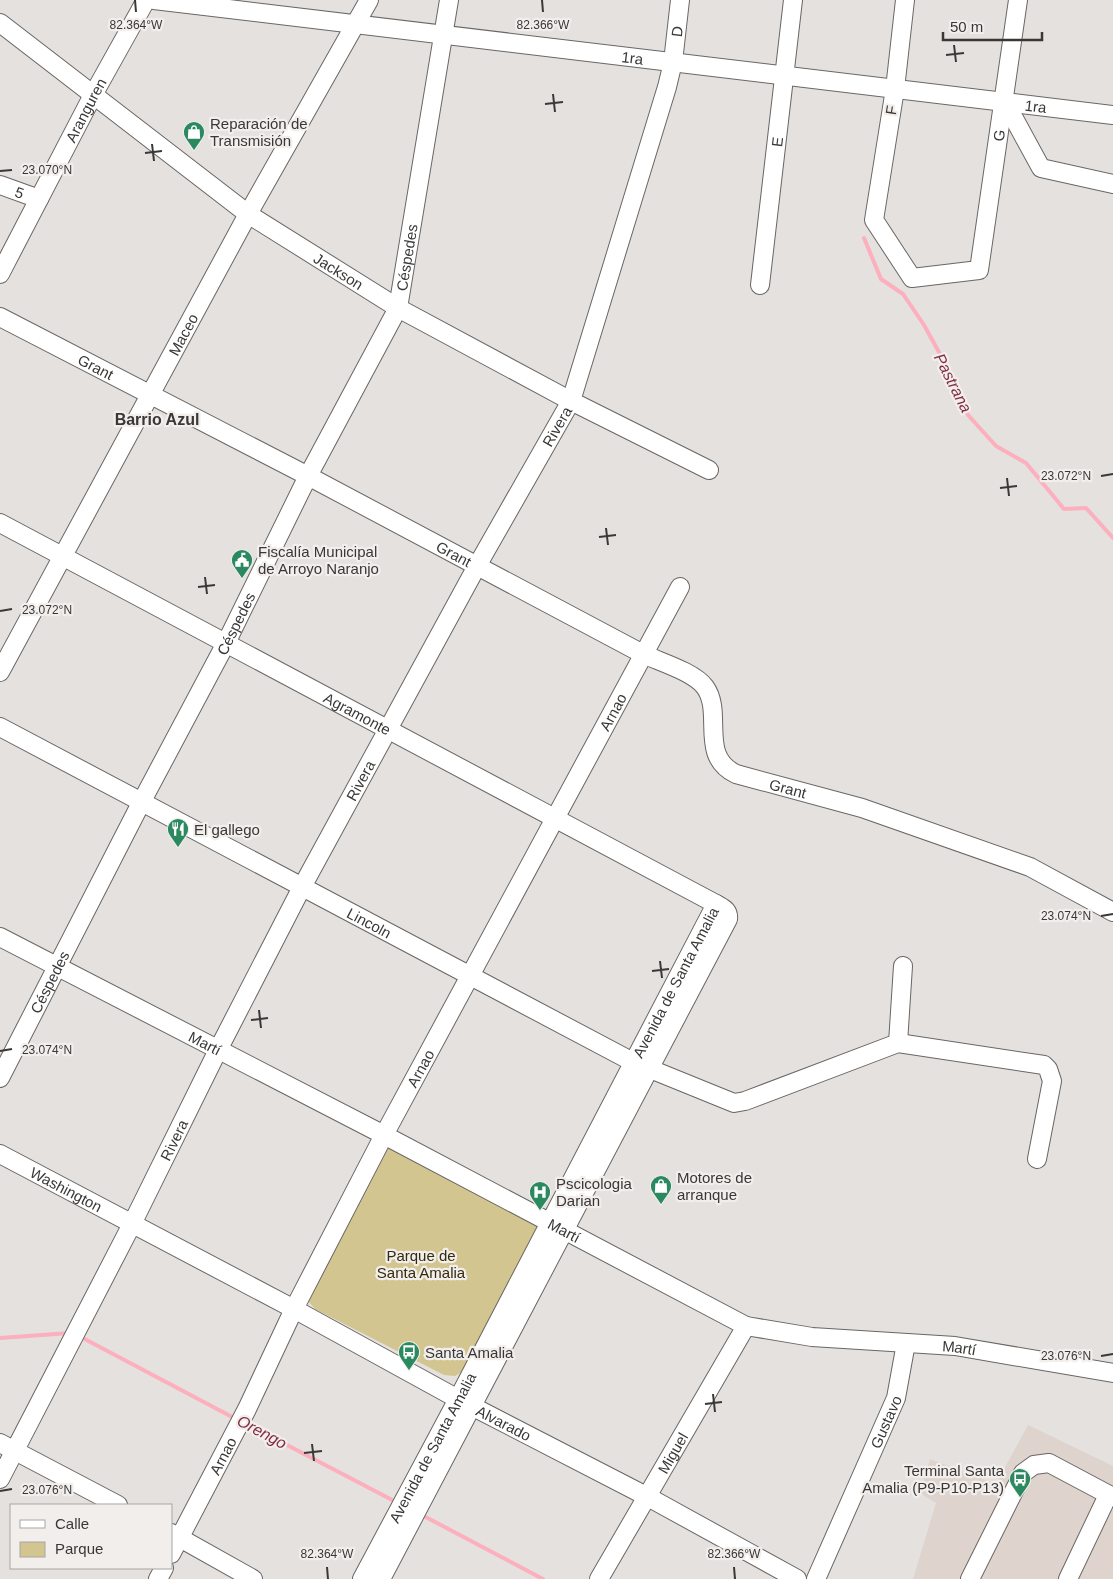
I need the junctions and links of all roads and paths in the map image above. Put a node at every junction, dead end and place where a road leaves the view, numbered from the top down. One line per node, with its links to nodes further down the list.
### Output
1 (146, 0): 16 (street, Aranguren)
2 (154, 0): 9 (street, 1ra)
3 (369, 0): 11 (street, Maceo)
4 (449, 0): 12 (street, Céspedes)
5 (680, 0): 13 (street, D)
6 (793, 0): 14 (street, E)
7 (905, 0): 15 (street, F)
8 (1018, 0): 17 (street, G)
9 (250, 6): 11 (street, 1ra)
10 (0, 23): 16 (street, Jackson)
11 (355, 24): 12 (street, 1ra); 22 (street, Maceo)
12 (444, 35): 13 (street, 1ra); 26 (street, Céspedes)
13 (673, 62): 14 (street, 1ra); 29 (street, Rivera)
14 (784, 76): 15 (street, 1ra); 25 (street, E)
15 (894, 89): 17 (street, 1ra); 23 (street, F)
16 (93, 95): 21 (street, Aranguren); 22 (street, Jackson)
17 (1005, 102): 18 (street, 1ra); 19 (street); 23 (street, G)
18 (1113, 115)
19 (1113, 184)
20 (0, 185): 21 (street, 5)
21 (39, 199): 24 (street, Aranguren)
22 (248, 214): 26 (street, Jackson); 28 (street, Maceo)
23 (979, 270)
24 (0, 274)
25 (760, 285)
26 (398, 308): 29 (street, Jackson); 31 (street, Céspedes)
27 (0, 317): 28 (street, Grant)
28 (151, 394): 31 (street, Grant); 33 (street, Maceo)
29 (571, 400): 30 (street, Jackson); 34 (street, Rivera)
30 (708, 470)
31 (308, 476): 34 (street, Grant); 36 (street, Céspedes)
32 (0, 523): 33 (street, Agramonte)
33 (63, 556): 36 (street, Agramonte); 38 (street, Maceo)
34 (477, 566): 37 (street, Grant); 40 (street, Rivera)
35 (680, 587): 37 (street, Arnao)
36 (226, 644): 40 (street, Agramonte); 41 (street, Céspedes)
37 (643, 654): 42 (street, Arnao); 45 (street, Grant)
38 (0, 672)
39 (0, 727): 41 (street, Lincoln)
40 (388, 729): 42 (street, Agramonte); 43 (street, Rivera)
41 (142, 801): 43 (street, Lincoln); 47 (street, Céspedes)
42 (555, 818): 44 (street, Agramonte); 49 (street, Arnao)
43 (302, 888): 49 (street, Lincoln); 51 (street, Rivera)
44 (716, 904): 52 (street, Avenida de Santa Amalia); 53 (street, Avenida de Santa Amalia)
45 (1113, 912)
46 (0, 937): 47 (street, Martí)
47 (56, 966): 51 (street, Martí); 54 (street, Céspedes)
48 (903, 966): 50 (street)
49 (472, 975): 52 (street, Lincoln); 55 (street, Arnao)
50 (898, 1043): 53 (street, Lincoln); 57 (street)
51 (218, 1050): 55 (street, Martí); 58 (street, Rivera)
52 (633, 1062): 53 (street, Lincoln); 59 (street, Avenida de Santa Amalia)
53 (649, 1070): 59 (street, Avenida de Santa Amalia)
54 (0, 1078)
55 (384, 1136): 59 (street, Martí); 60 (street, Arnao)
56 (0, 1154): 58 (street, Washington)
57 (1037, 1159)
58 (132, 1224): 60 (street, Alvarado); 65 (street, Rivera)
59 (557, 1227): 61 (street, Martí); 64 (street, Avenida de Santa Amalia)
60 (294, 1310): 64 (street, Alvarado); 70 (street, Arnao)
61 (746, 1326): 62 (street, Martí); 68 (street, Miguel)
62 (906, 1343): 63 (street, Martí); 77 (street, Gustavo)
63 (1113, 1373)
64 (465, 1402): 68 (street, Alvarado); 73 (street, Avenida de Santa Amalia); 74 (street, Avenida de Santa Amalia)
65 (7, 1447): 66 (street, Rivera); 69 (street)
66 (0, 1479)
67 (1111, 1496): 78 (street); 79 (street)
68 (648, 1497): 75 (street, Miguel); 76 (street, Alvarado)
69 (116, 1504)
70 (175, 1536): 71 (street, Arnao); 72 (street)
71 (172, 1550)
72 (253, 1579)
73 (362, 1579)
74 (382, 1579)
75 (599, 1579)
76 (797, 1579)
77 (816, 1579)
78 (970, 1579)
79 (1068, 1579)

